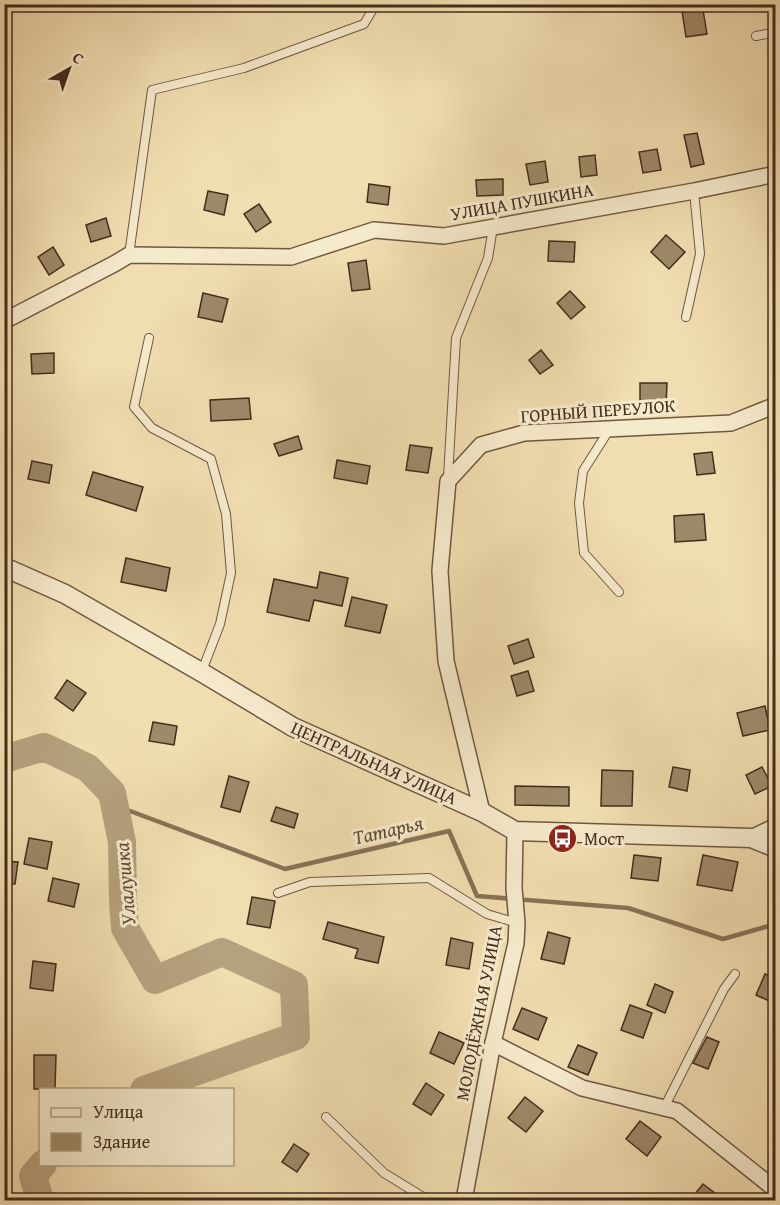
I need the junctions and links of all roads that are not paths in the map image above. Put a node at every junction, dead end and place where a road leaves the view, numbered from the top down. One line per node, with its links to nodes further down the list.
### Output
1 (375, 4): 7 (lane)
2 (776, 32): 3 (lane)
3 (756, 36)
4 (776, 174): 5 (street, УЛИЦА ПУШКИНА)
5 (694, 191): 6 (street, УЛИЦА ПУШКИНА); 8 (lane)
6 (493, 227): 7 (street, УЛИЦА ПУШКИНА); 13 (lane)
7 (129, 255): 9 (street)
8 (686, 317)
9 (4, 321)
10 (149, 338): 16 (lane)
11 (776, 405): 12 (street, ГОРНЫЙ ПЕРЕУЛОК)
12 (609, 430): 13 (street, ГОРНЫЙ ПЕРЕУЛОК); 15 (lane)
13 (448, 481): 17 (street)
14 (4, 567): 16 (street, ЦЕНТРАЛЬНАЯ УЛИЦА)
15 (620, 592)
16 (201, 672): 17 (street, ЦЕНТРАЛЬНАЯ УЛИЦА)
17 (482, 812): 19 (street, ЦЕНТРАЛЬНАЯ УЛИЦА)
18 (776, 826): 20 (street)
19 (515, 831): 20 (street, ЦЕНТРАЛЬНАЯ УЛИЦА); 23 (street, МОЛОДЁЖНАЯ УЛИЦА)
20 (751, 838): 21 (street, ЦЕНТРАЛЬНАЯ УЛИЦА)
21 (776, 848)
22 (278, 893): 23 (lane)
23 (517, 918): 25 (street, МОЛОДЁЖНАЯ УЛИЦА)
24 (735, 974): 26 (lane)
25 (494, 1043): 26 (street); 30 (street, МОЛОДЁЖНАЯ УЛИЦА)
26 (664, 1108): 28 (street)
27 (326, 1117): 29 (lane)
28 (776, 1190)
29 (428, 1200)
30 (464, 1200)

